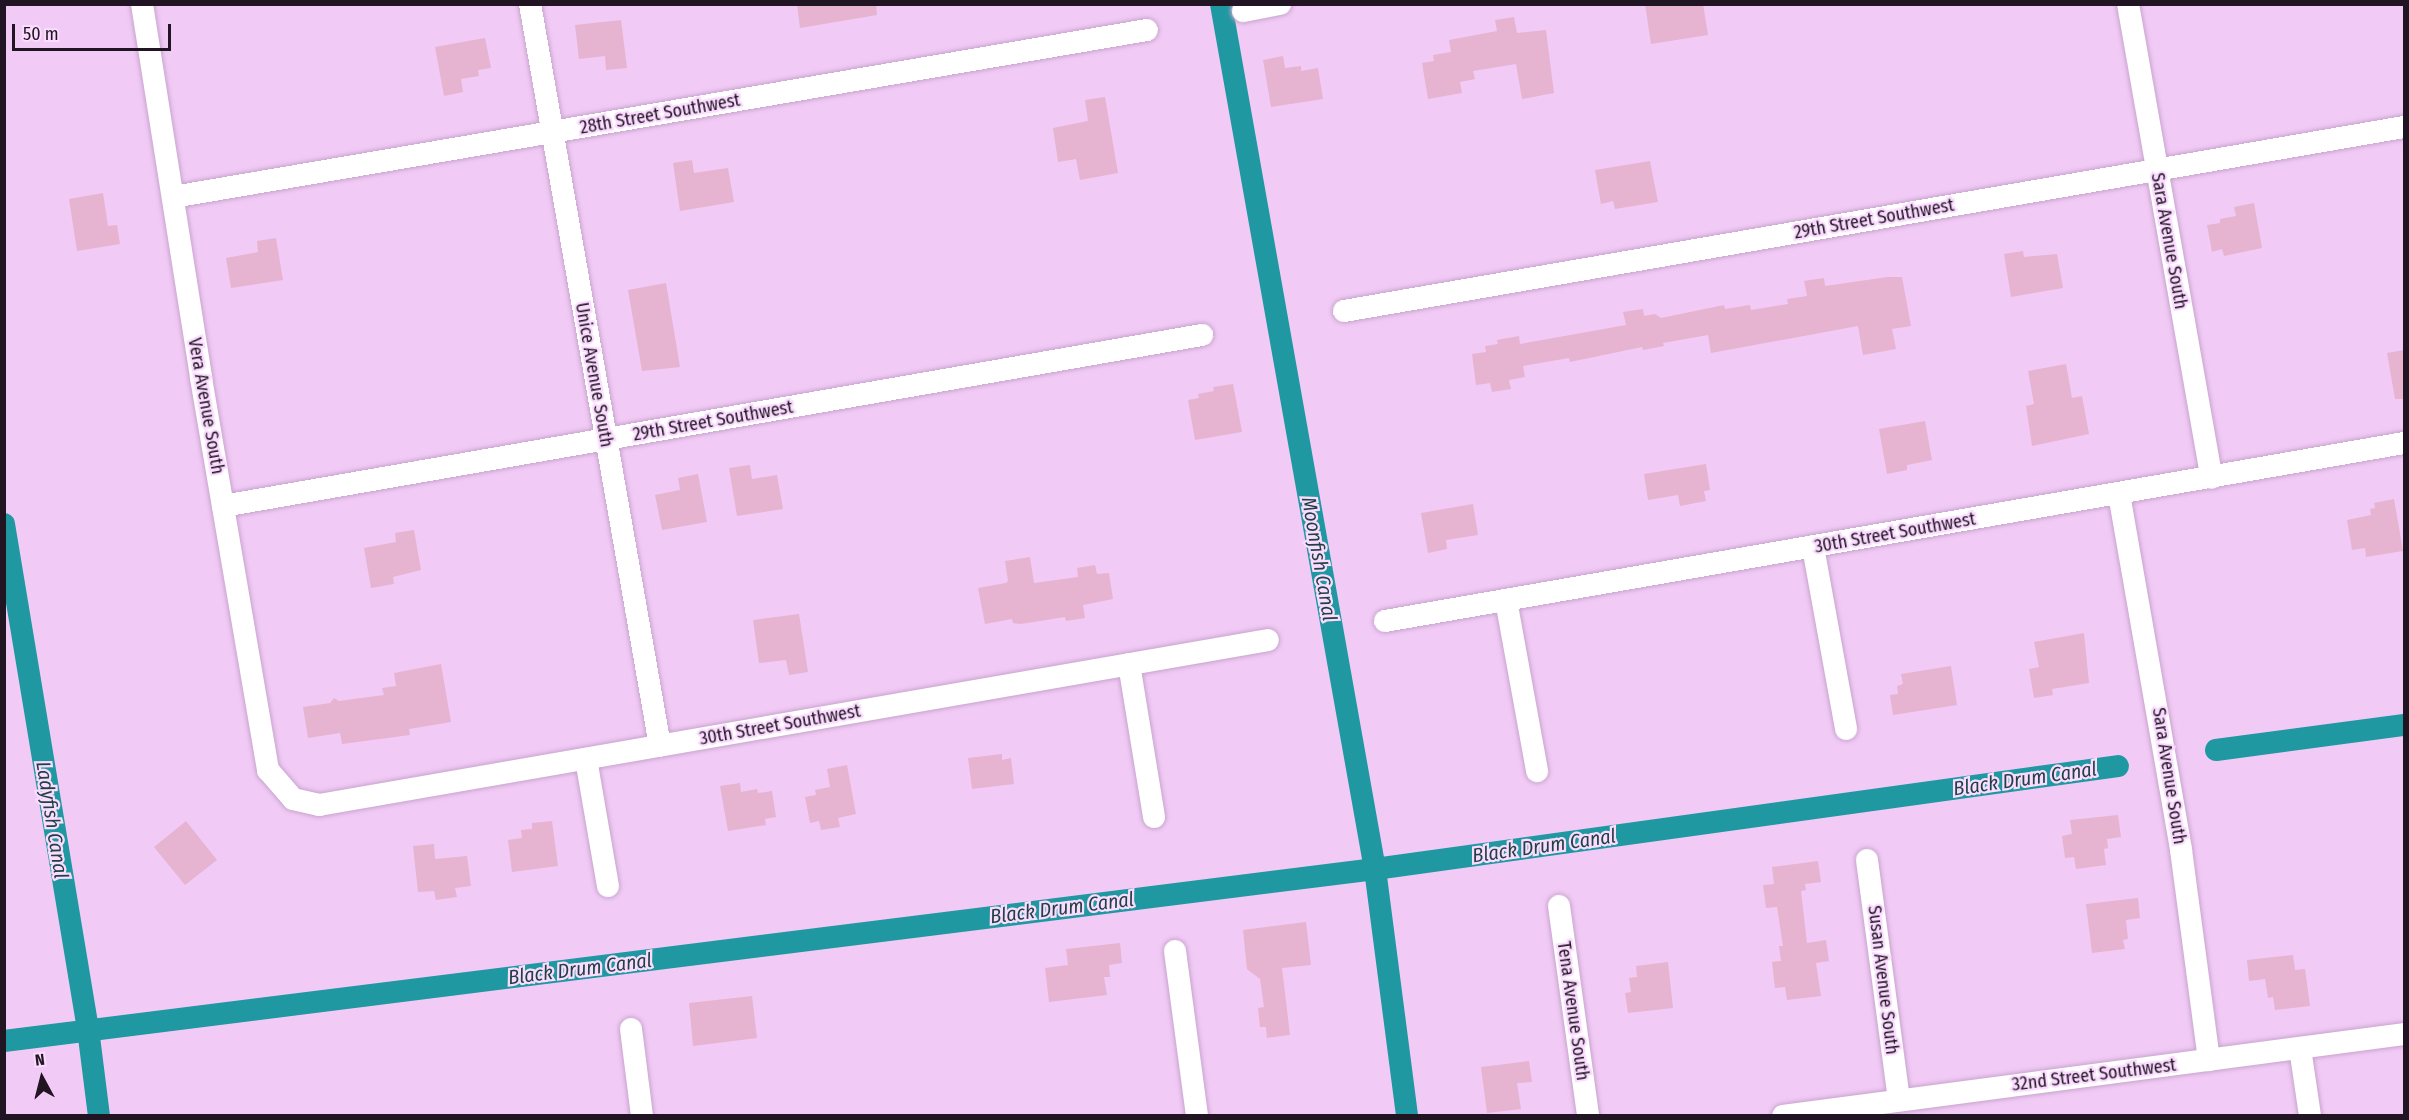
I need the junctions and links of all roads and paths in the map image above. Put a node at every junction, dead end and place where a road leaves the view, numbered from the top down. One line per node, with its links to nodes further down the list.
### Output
1 (141, 4): 10 (street, Vera Avenue South)
2 (530, 4): 8 (street, Unice Avenue South)
3 (1280, 4): 5 (street)
4 (2128, 4): 9 (street, Sara Avenue South)
5 (1243, 11)
6 (1147, 30): 8 (street, 28th Street Southwest)
7 (2404, 127): 9 (street, 29th Street Southwest)
8 (552, 132): 10 (street, 28th Street Southwest); 13 (street, Unice Avenue South)
9 (2157, 170): 11 (street, 29th Street Southwest); 15 (street, Sara Avenue South)
10 (173, 198): 17 (street, Vera Avenue South)
11 (1344, 311)
12 (1202, 335): 13 (street, 29th Street Southwest)
13 (606, 440): 17 (street, 29th Street Southwest); 24 (street, Unice Avenue South)
14 (2404, 443): 15 (street, 30th Street Southwest)
15 (2212, 477): 16 (street, 30th Street Southwest)
16 (2119, 494): 18 (street, 30th Street Southwest); 36 (street, Sara Avenue South)
17 (223, 506): 27 (street, Vera Avenue South)
18 (1813, 547): 19 (street, 30th Street Southwest); 23 (street)
19 (1506, 600): 20 (street, 30th Street Southwest); 26 (street)
20 (1385, 621)
21 (1268, 640): 22 (street, 30th Street Southwest)
22 (1129, 664): 24 (street, 30th Street Southwest); 28 (street)
23 (1846, 729)
24 (660, 746): 25 (street, 30th Street Southwest)
25 (586, 759): 27 (street, 30th Street Southwest); 30 (street)
26 (1538, 771)
27 (292, 798)
28 (1154, 818)
29 (1868, 860): 37 (street, Susan Avenue South)
30 (608, 886)
31 (1559, 906): 40 (street, Tena Avenue South)
32 (1175, 951): 39 (street)
33 (630, 1029): 38 (street)
34 (2404, 1034): 35 (street, 32nd Street Southwest)
35 (2300, 1048): 36 (street, 32nd Street Southwest); 42 (street)
36 (2209, 1059): 37 (street, 32nd Street Southwest)
37 (1899, 1100): 41 (street, 32nd Street Southwest)
38 (642, 1116)
39 (1197, 1116)
40 (1588, 1116)
41 (1783, 1116)
42 (2310, 1116)

